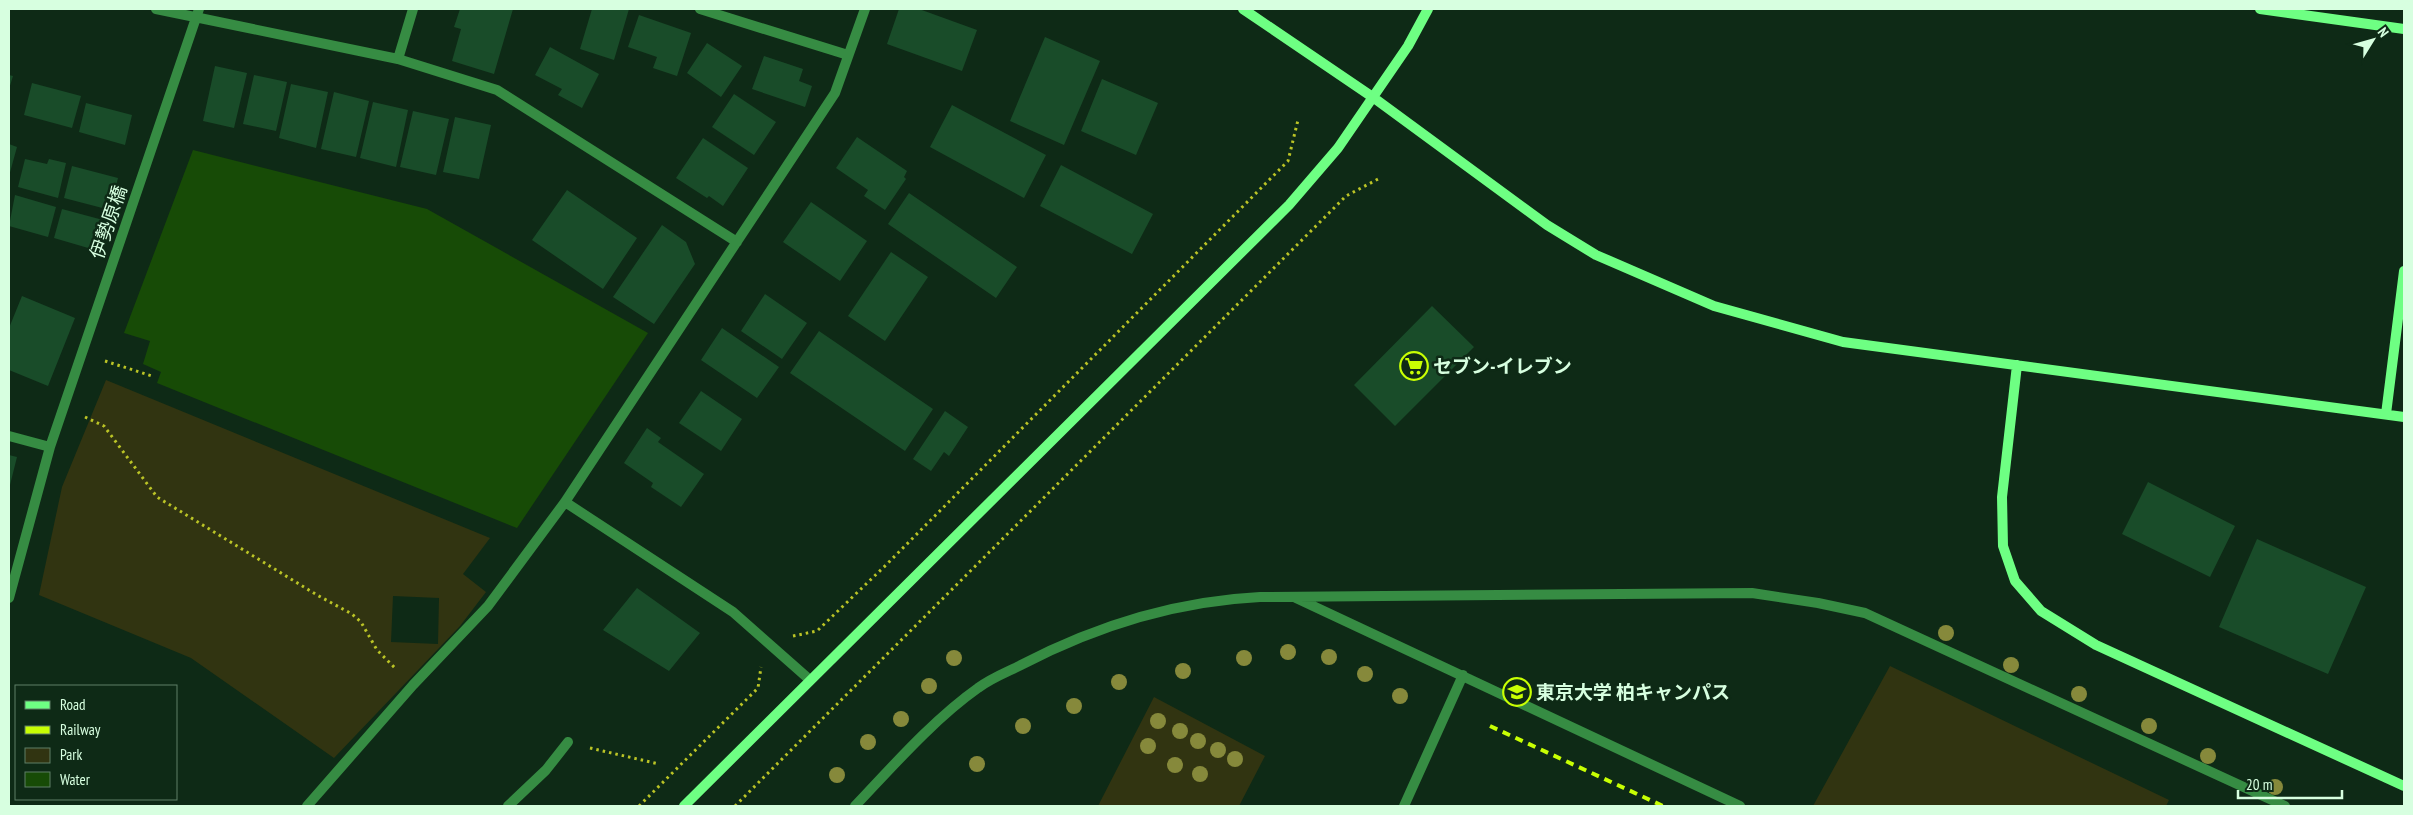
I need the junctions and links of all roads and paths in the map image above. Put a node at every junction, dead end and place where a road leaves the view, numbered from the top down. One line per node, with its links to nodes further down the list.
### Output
1 (156, 9): 8 (street)
2 (413, 9): 11 (street)
3 (700, 9): 10 (street)
4 (866, 9): 10 (street)
5 (1243, 9): 12 (street)
6 (1428, 9): 12 (street)
7 (2260, 9): 9 (street)
8 (198, 13): 11 (street); 20 (street, 伊勢原橋)
9 (2404, 29)
10 (848, 55): 15 (street)
11 (398, 59): 15 (street)
12 (1374, 98): 18 (street); 31 (street)
13 (1298, 120): 28 (path)
14 (1380, 178): 40 (path)
15 (737, 242): 25 (street)
16 (2404, 271): 21 (street)
17 (111, 363): 19 (path)
18 (2017, 364): 21 (street); 35 (street)
19 (152, 376)
20 (64, 408): 24 (street, 伊勢原橋); 32 (path)
21 (2386, 414): 22 (street)
22 (2404, 417)
23 (9, 436): 24 (street)
24 (50, 447): 27 (street, 伊勢原橋)
25 (565, 502): 31 (street); 32 (street)
26 (1293, 596): 30 (street); 41 (street); 44 (street)
27 (9, 598)
28 (790, 636)
29 (762, 663): 38 (path)
30 (1463, 675): 42 (street); 43 (street)
31 (810, 680): 39 (street)
32 (413, 685): 36 (street)
33 (568, 742): 34 (path); 37 (street)
34 (659, 764)
35 (2404, 786)
36 (307, 806)
37 (508, 806)
38 (638, 806)
39 (684, 806)
40 (735, 806)
41 (855, 806)
42 (1404, 806)
43 (1740, 806)
44 (2285, 806)

